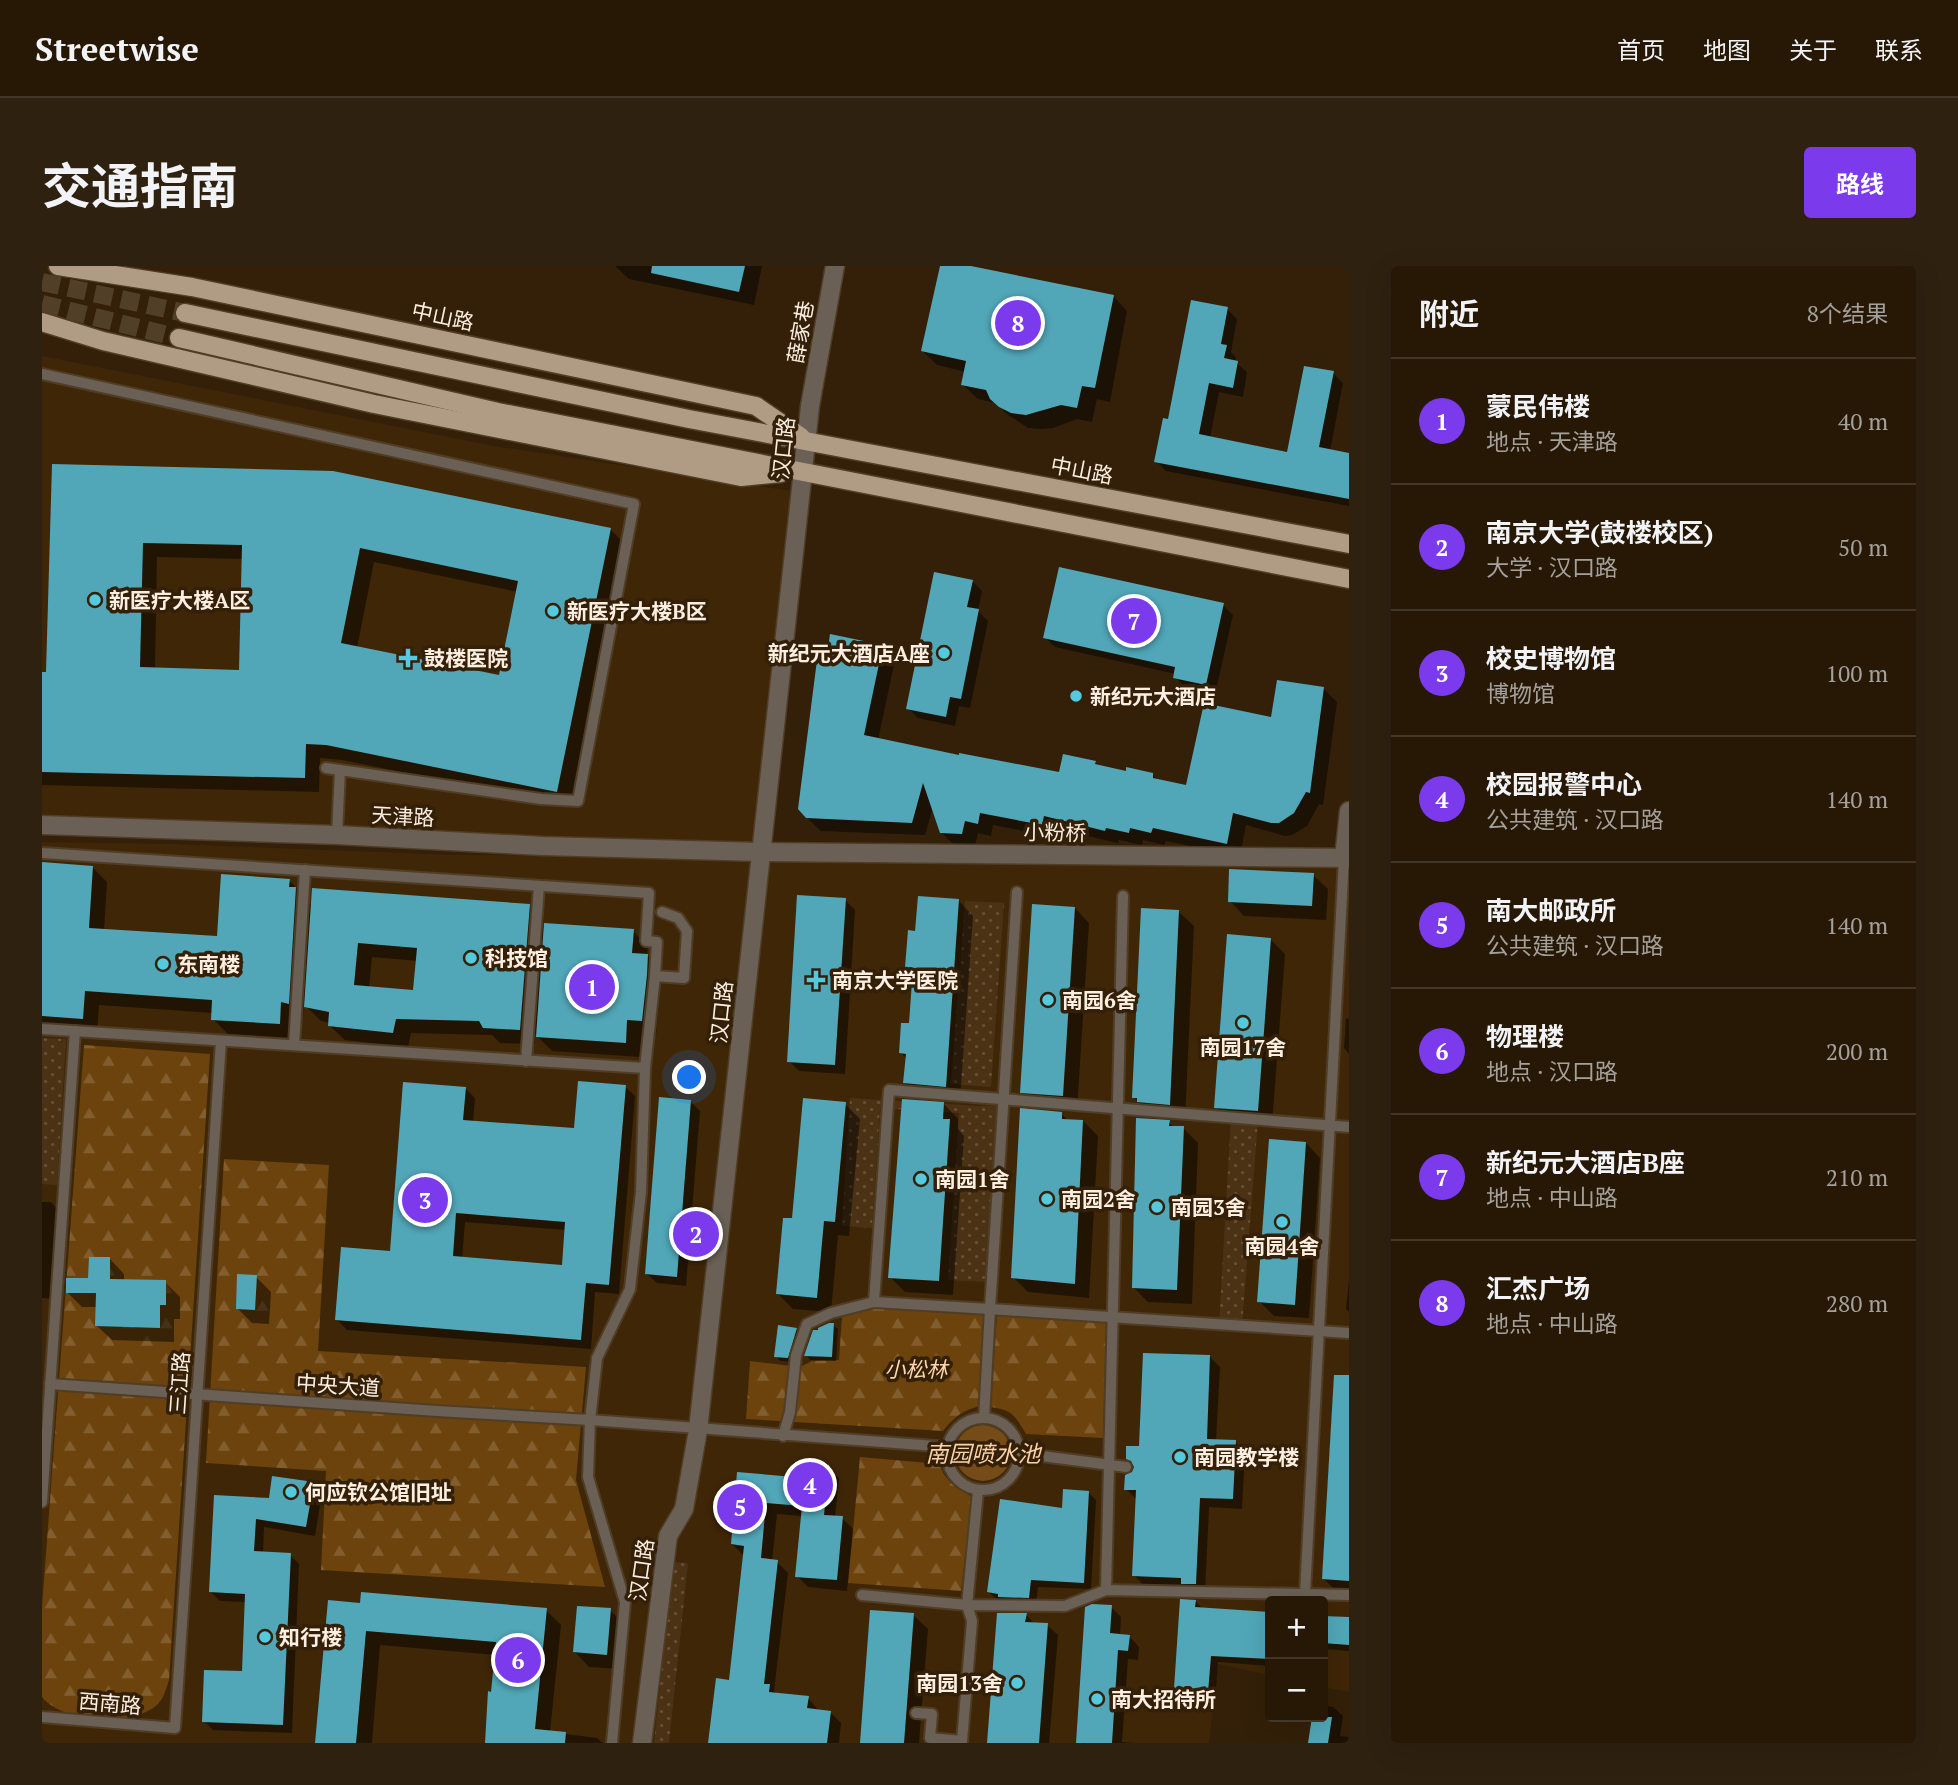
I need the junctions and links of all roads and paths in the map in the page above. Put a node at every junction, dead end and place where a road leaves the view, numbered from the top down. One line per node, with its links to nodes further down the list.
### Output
1 (58, 266): 8 (lane)
2 (835, 266): 7 (street, 薛家巷)
3 (185, 313): 8 (main road)
4 (42, 322): 9 (main road)
5 (179, 338): 9 (main road)
6 (42, 374): 13 (lane)
7 (810, 406): 8 (street, 汉口路)
8 (806, 441): 9 (street, 汉口路); 10 (lane)
9 (803, 472): 11 (main road); 17 (street, 汉口路)
10 (1349, 544)
11 (1349, 579)
12 (326, 768): 13 (lane)
13 (340, 770): 16 (lane)
14 (1349, 811): 19 (street)
15 (42, 825): 16 (street, 天津路)
16 (337, 835): 17 (street, 天津路)
17 (761, 852): 19 (street, 小粉桥); 45 (street, 汉口路)
18 (42, 853): 20 (lane)
19 (1347, 858): 34 (lane)
20 (305, 870): 21 (lane); 29 (lane)
21 (540, 886): 25 (lane); 30 (lane)
22 (1017, 892): 32 (lane)
23 (1123, 896): 33 (lane)
24 (662, 912): 25 (lane)
25 (654, 976): 31 (lane)
26 (42, 1029): 27 (lane)
27 (75, 1031): 28 (lane); 41 (lane)
28 (221, 1041): 29 (lane); 42 (lane, 三江路)
29 (294, 1045): 30 (lane)
30 (526, 1060): 31 (lane)
31 (645, 1068): 44 (lane)
32 (1004, 1099): 33 (lane); 36 (lane); 37 (lane)
33 (1119, 1109): 34 (lane); 38 (lane)
34 (1331, 1126): 35 (lane); 39 (lane)
35 (1349, 1127)
36 (874, 1302): 37 (lane); 46 (lane)
37 (990, 1310): 38 (lane); 43 (lane)
38 (1113, 1318): 39 (lane); 49 (lane)
39 (1317, 1331): 40 (lane); 54 (lane)
40 (1349, 1333)
41 (50, 1384): 42 (lane, 中央大道); 52 (lane)
42 (197, 1395): 44 (lane, 中央大道); 60 (lane, 三江路)
43 (984, 1418): 47 (lane); 48 (lane)
44 (590, 1420): 45 (lane, 中央大道); 61 (lane)
45 (698, 1430): 46 (lane, 中央大道); 62 (street, 汉口路)
46 (783, 1436): 47 (lane, 中央大道)
47 (949, 1447): 51 (lane)
48 (1019, 1453): 49 (lane); 51 (lane)
49 (1111, 1467): 50 (lane); 53 (lane)
50 (1125, 1467)
51 (978, 1490): 57 (lane)
52 (42, 1502)
53 (1106, 1590): 54 (lane); 57 (lane)
54 (1305, 1593): 56 (lane)
55 (862, 1595): 57 (lane)
56 (1349, 1595)
57 (967, 1605): 58 (lane)
58 (916, 1713)
59 (42, 1717): 60 (lane, 西南路)
60 (175, 1728)
61 (612, 1743)
62 (642, 1743)

